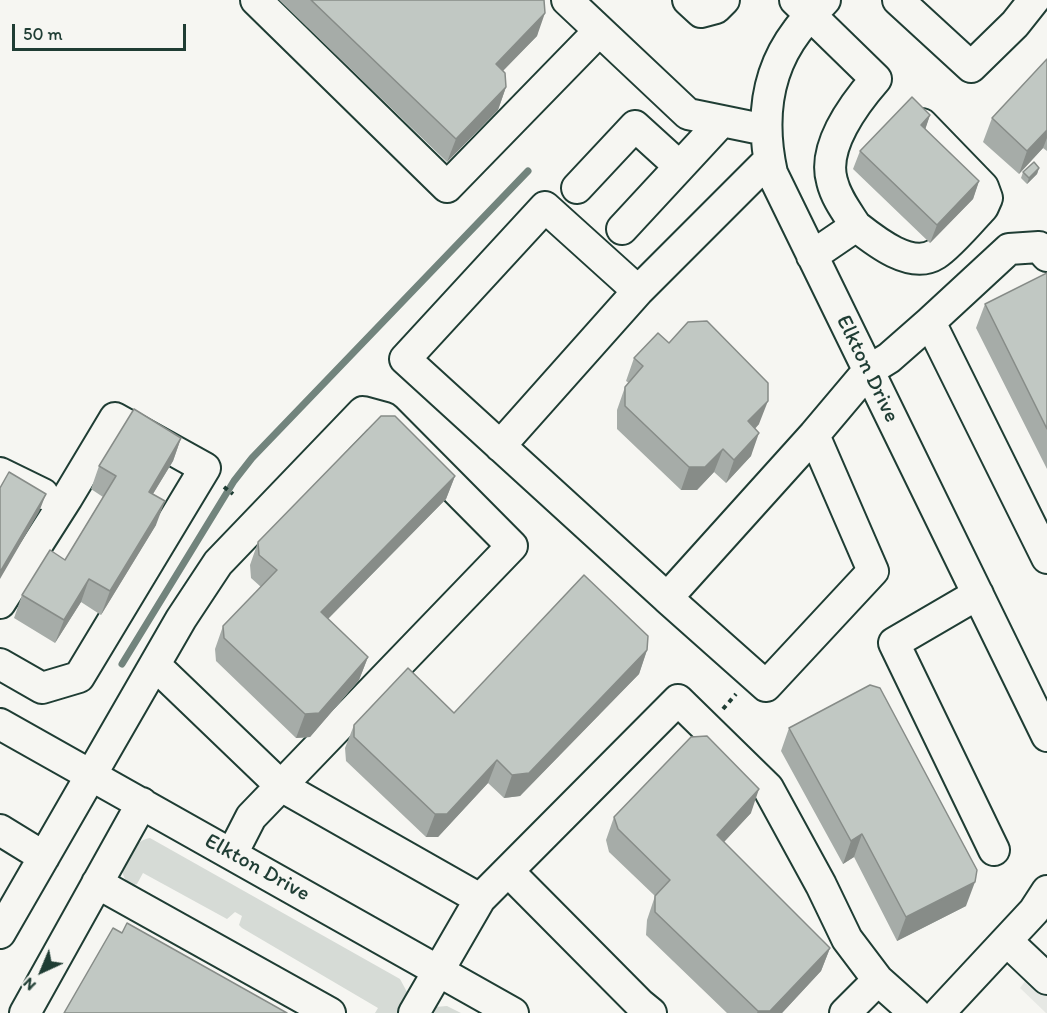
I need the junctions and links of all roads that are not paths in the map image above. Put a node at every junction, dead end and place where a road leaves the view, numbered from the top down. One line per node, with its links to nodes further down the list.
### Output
1 (256, 0): 8 (street)
2 (567, 0): 8 (street)
3 (688, 0): 4 (street)
4 (724, 0)
5 (1034, 0): 7 (street)
6 (811, 5): 11 (street, Elkton Drive); 15 (street)
7 (919, 6)
8 (599, 31): 9 (street)
9 (722, 121): 11 (street); 13 (street)
10 (922, 124): 15 (street)
11 (766, 130): 12 (street, Elkton Drive)
12 (769, 160): 17 (street, Elkton Drive); 19 (street)
13 (679, 166): 14 (street); 16 (street)
14 (577, 188)
15 (856, 226): 17 (street)
16 (622, 229)
17 (812, 256): 21 (street, Elkton Drive)
18 (1047, 256): 20 (street)
19 (638, 291): 23 (street); 23 (street)
20 (930, 322): 21 (street); 26 (street)
21 (868, 371): 22 (street); 27 (street, Elkton Drive)
22 (814, 435): 28 (street); 28 (street)
23 (500, 446): 28 (street)
24 (0, 473): 25 (street)
25 (64, 504): 29 (street); 30 (street)
26 (1047, 558)
27 (978, 594): 33 (street, Elkton Drive); 38 (street)
28 (667, 598)
29 (0, 603)
30 (0, 664)
31 (155, 664): 34 (street); 35 (street); 35 (street)
32 (0, 724): 34 (street, Elkton Drive)
33 (1046, 731)
34 (91, 775): 36 (street, Elkton Drive); 40 (street)
35 (281, 786): 39 (street); 44 (street)
36 (142, 803): 39 (street, Elkton Drive); 42 (street)
37 (0, 831): 40 (street)
38 (994, 850)
39 (232, 854): 47 (street, Elkton Drive)
40 (44, 857): 45 (street)
41 (508, 871): 44 (street); 49 (street); 54 (street)
42 (97, 883): 50 (street); 51 (street)
43 (1047, 891): 46 (street)
44 (480, 900): 47 (street)
45 (0, 933)
46 (1007, 941): 48 (street); 57 (street)
47 (439, 971): 52 (street); 53 (street, Elkton Drive)
48 (1047, 979)
49 (879, 980): 55 (street); 56 (street)
50 (25, 1013)
51 (330, 1013)
52 (414, 1013)
53 (513, 1013)
54 (651, 1013)
55 (845, 1013)
56 (915, 1013)
57 (939, 1013)

